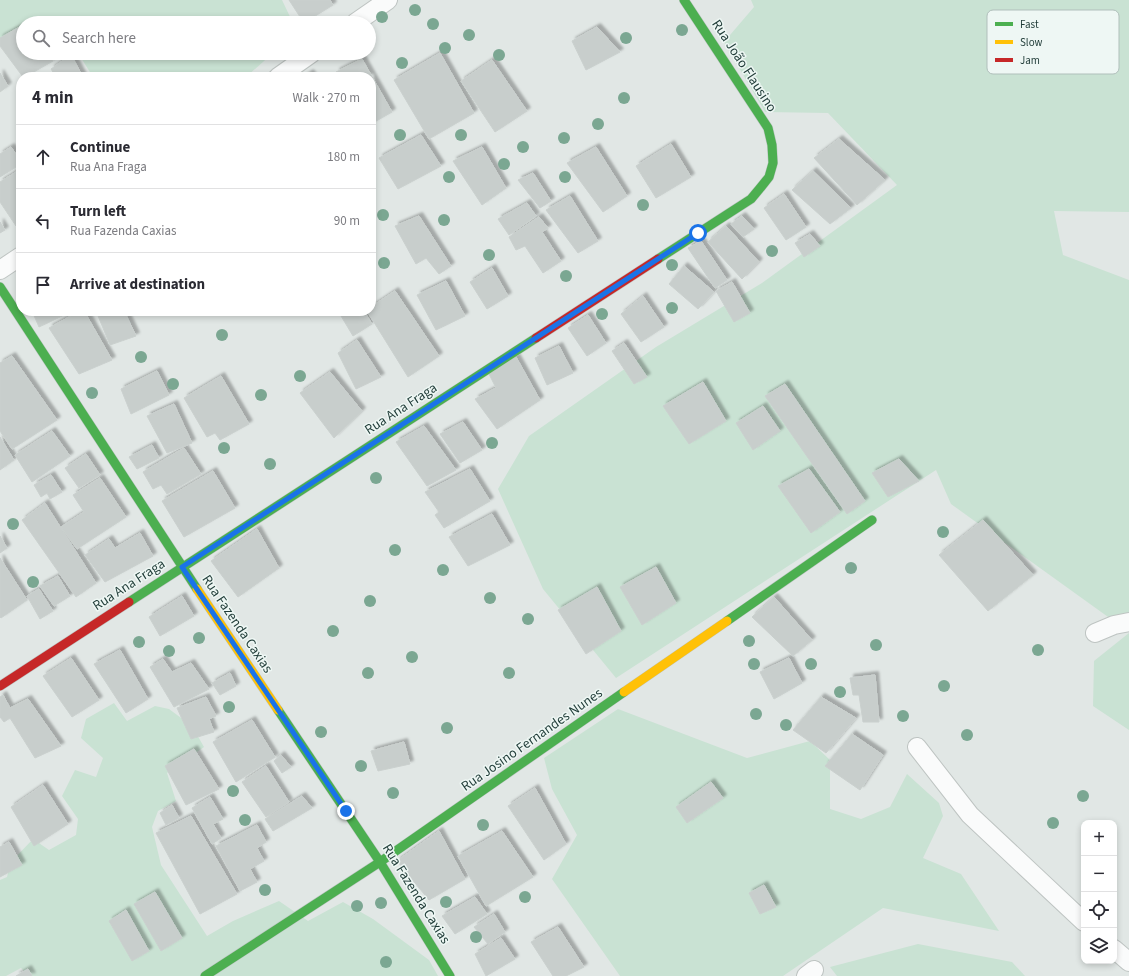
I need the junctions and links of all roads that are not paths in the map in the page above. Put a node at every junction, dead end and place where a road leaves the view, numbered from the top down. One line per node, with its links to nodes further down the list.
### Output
1 (388, 0): 3 (street)
2 (684, 0): 6 (street, Rua João Flausino)
3 (365, 16)
4 (302, 60): 5 (street)
5 (285, 72)
6 (768, 128): 13 (street, Rua Ana Fraga)
7 (16, 259): 8 (street)
8 (0, 270)
9 (0, 287): 10 (street, Rua Fazenda Caxias)
10 (16, 312)
11 (19, 316): 13 (street, Rua Fazenda Caxias)
12 (872, 520): 18 (street, Rua Josino Fernandes Nunes)
13 (182, 567): 16 (street, Rua Ana Fraga); 18 (street, Rua Fazenda Caxias)
14 (1129, 622): 15 (street)
15 (1095, 633)
16 (0, 686)
17 (917, 747): 19 (street)
18 (380, 862): 22 (street, Rua Josino Fernandes Nunes); 23 (street, Rua Fazenda Caxias)
19 (1081, 919)
20 (1117, 952): 21 (street)
21 (1129, 962)
22 (205, 976)
23 (450, 976)

